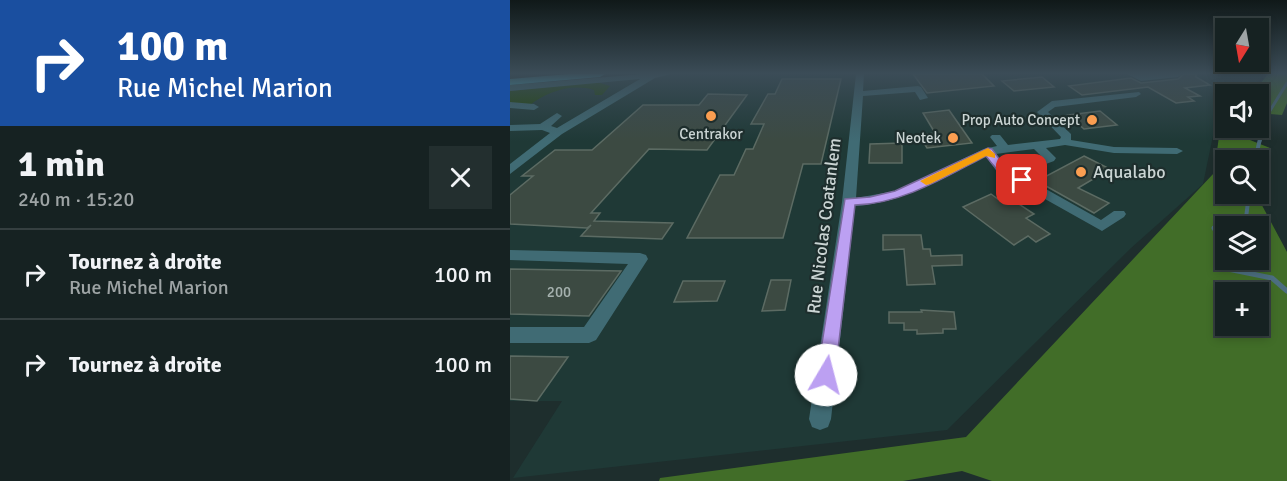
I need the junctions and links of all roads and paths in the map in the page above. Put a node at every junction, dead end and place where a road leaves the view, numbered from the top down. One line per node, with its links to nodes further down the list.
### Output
1 (616, 96): 10 (street)
2 (858, 96): 19 (street, Rue Nicolas Coatanlem)
3 (1115, 96): 12 (street)
4 (510, 105): 5 (street)
5 (534, 107)
6 (522, 116): 8 (street)
7 (557, 116): 9 (street)
8 (510, 127): 9 (street)
9 (543, 127): 10 (street)
10 (558, 132): 18 (street)
11 (996, 137): 14 (street)
12 (1065, 141): 13 (street); 15 (street)
13 (1036, 145): 14 (street); 17 (street)
14 (1005, 149): 16 (street)
15 (1177, 151)
16 (988, 152): 19 (street); 20 (street)
17 (1027, 167)
18 (510, 170)
19 (849, 201): 23 (street, Rue Nicolas Coatanlem)
20 (1119, 214)
21 (510, 255): 22 (street)
22 (510, 335)
23 (820, 419)

